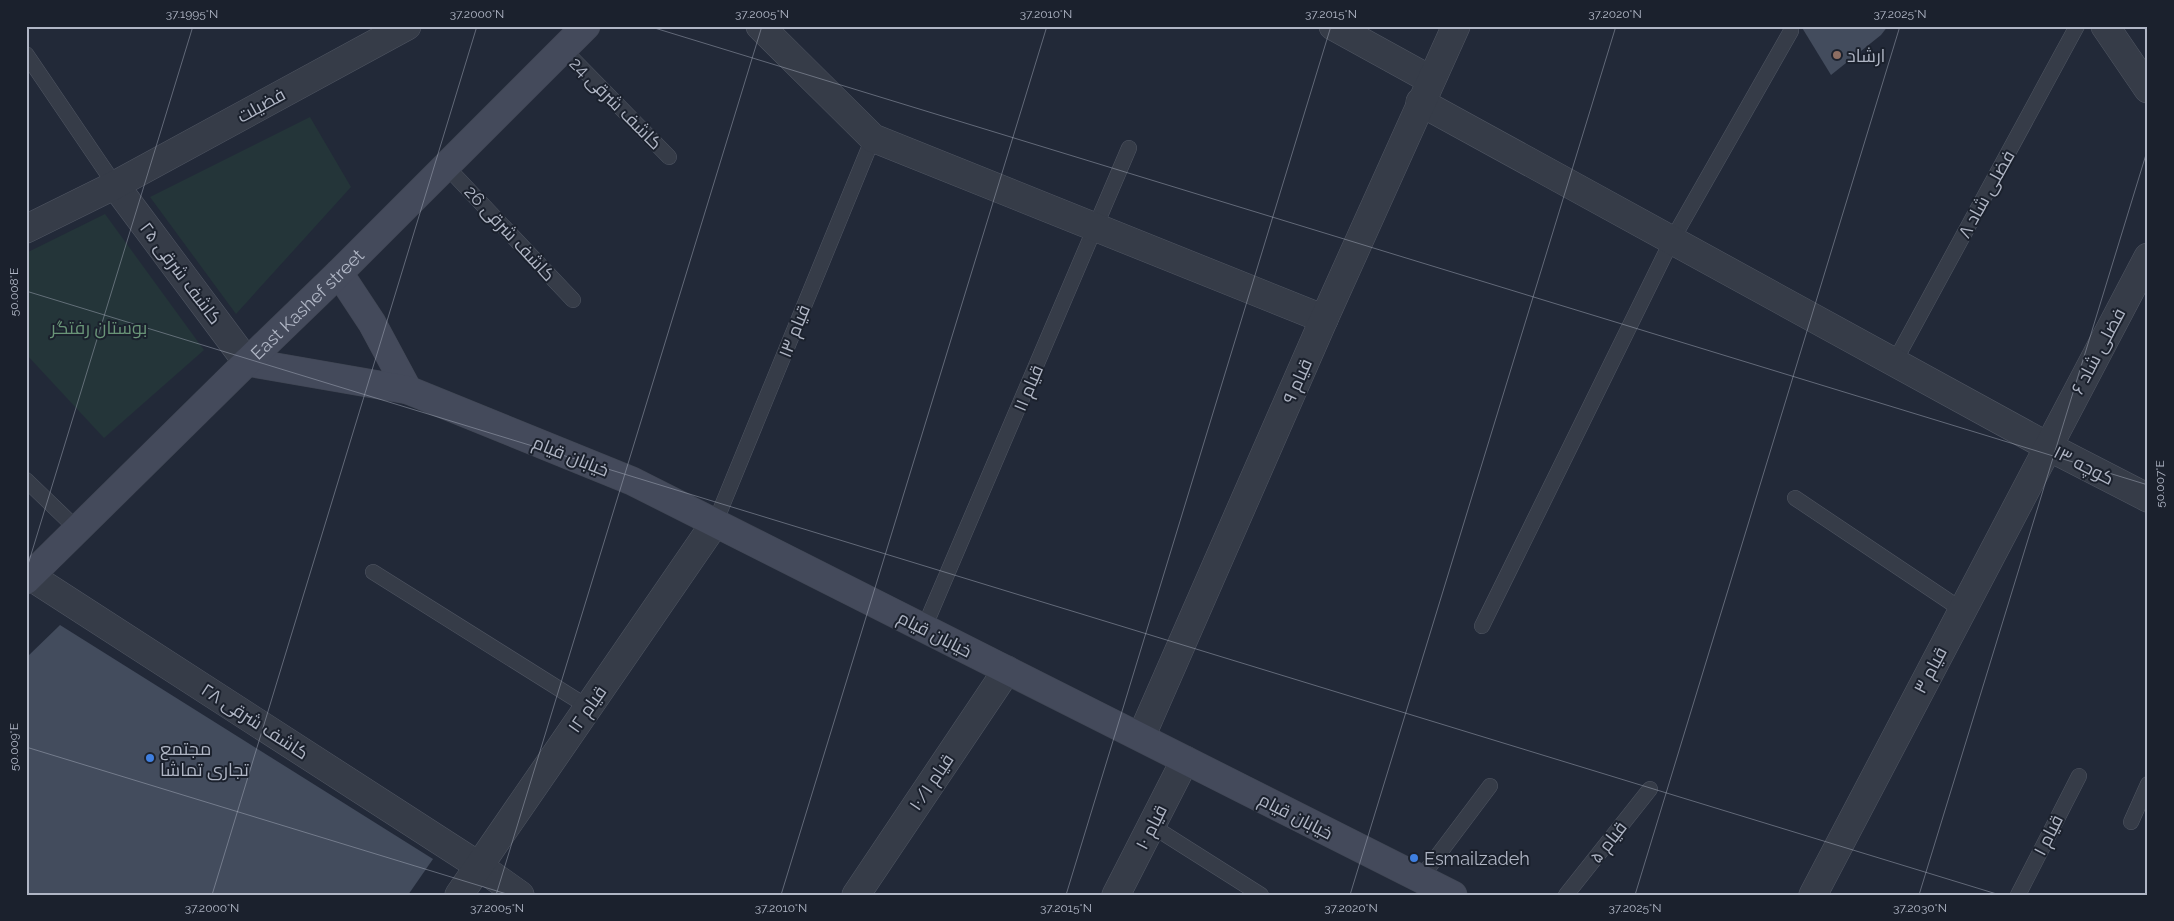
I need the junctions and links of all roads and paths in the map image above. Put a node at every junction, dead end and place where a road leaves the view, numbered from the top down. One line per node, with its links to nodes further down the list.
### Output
1 (586, 26): 9 (main road, East Kashef street)
2 (760, 26): 13 (street)
3 (1333, 26): 12 (street, کوچه ۱۳)
4 (1456, 26): 12 (street, قیام ۹)
5 (2077, 26): 25 (lane, فضلی شاد ۸)
6 (2105, 26): 11 (street)
7 (397, 29): 17 (street, فضیلت)
8 (1791, 31): 20 (lane)
9 (563, 49): 15 (lane, کاشف شرقی 24); 16 (main road, East Kashef street)
10 (26, 54): 17 (lane)
11 (2144, 75)
12 (1426, 91): 20 (street, کوچه ۱۳); 24 (street, قیام ۹)
13 (873, 138): 18 (street); 32 (lane, قیام ۱۳)
14 (1130, 148): 18 (lane, قیام ۱۱)
15 (669, 157)
16 (446, 166): 22 (main road, East Kashef street); 23 (lane, کاشف شرقی 26)
17 (115, 185): 19 (street, فضیلت); 26 (street, کاشف شرقی ۲۵)
18 (1096, 228): 24 (street); 38 (lane, قیام ۱۱)
19 (26, 229)
20 (1672, 240): 25 (street, کوچه ۱۳); 37 (lane)
21 (2148, 257): 28 (street, فضلی شاد ۶)
22 (339, 273): 26 (main road, East Kashef street); 27 (main road)
23 (574, 300)
24 (1324, 319): 41 (street, قیام ۹)
25 (1894, 361): 28 (street, کوچه ۱۳)
26 (247, 362): 27 (main road, خیابان قیام); 33 (main road, East Kashef street)
27 (408, 390): 32 (main road, خیابان قیام)
28 (2047, 446): 31 (street, کوچه ۱۳); 36 (street, قیام ۳)
29 (26, 480): 33 (lane)
30 (1795, 498): 36 (lane)
31 (2148, 498)
32 (715, 523): 38 (main road, خیابان قیام); 40 (street, قیام ۱۲)
33 (78, 530): 35 (main road, East Kashef street)
34 (373, 572): 40 (lane)
35 (28, 578): 49 (street, کاشف شرقی ۲۸)
36 (1962, 610): 57 (street, قیام ۳)
37 (1482, 626)
38 (924, 628): 39 (main road, خیابان قیام)
39 (1007, 670): 41 (main road, خیابان قیام); 53 (street, قیام ۱۰/۱)
40 (588, 707): 49 (street, قیام ۱۲)
41 (1141, 737): 42 (main road, خیابان قیام)
42 (1185, 760): 48 (street, قیام ۱۰); 50 (main road, خیابان قیام)
43 (2078, 776): 58 (lane, قیام ۱)
44 (2148, 784): 47 (lane)
45 (1490, 786): 50 (lane)
46 (1650, 789): 56 (lane, قیام ۵)
47 (2131, 822)
48 (1152, 826): 54 (street, قیام ۱۰); 55 (lane)
49 (479, 866): 51 (street, قیام ۱۲); 52 (street, کاشف شرقی ۲۸)
50 (1434, 888)
51 (459, 895)
52 (520, 895)
53 (856, 895)
54 (1116, 895)
55 (1261, 895)
56 (1566, 895)
57 (1813, 895)
58 (2018, 895)

